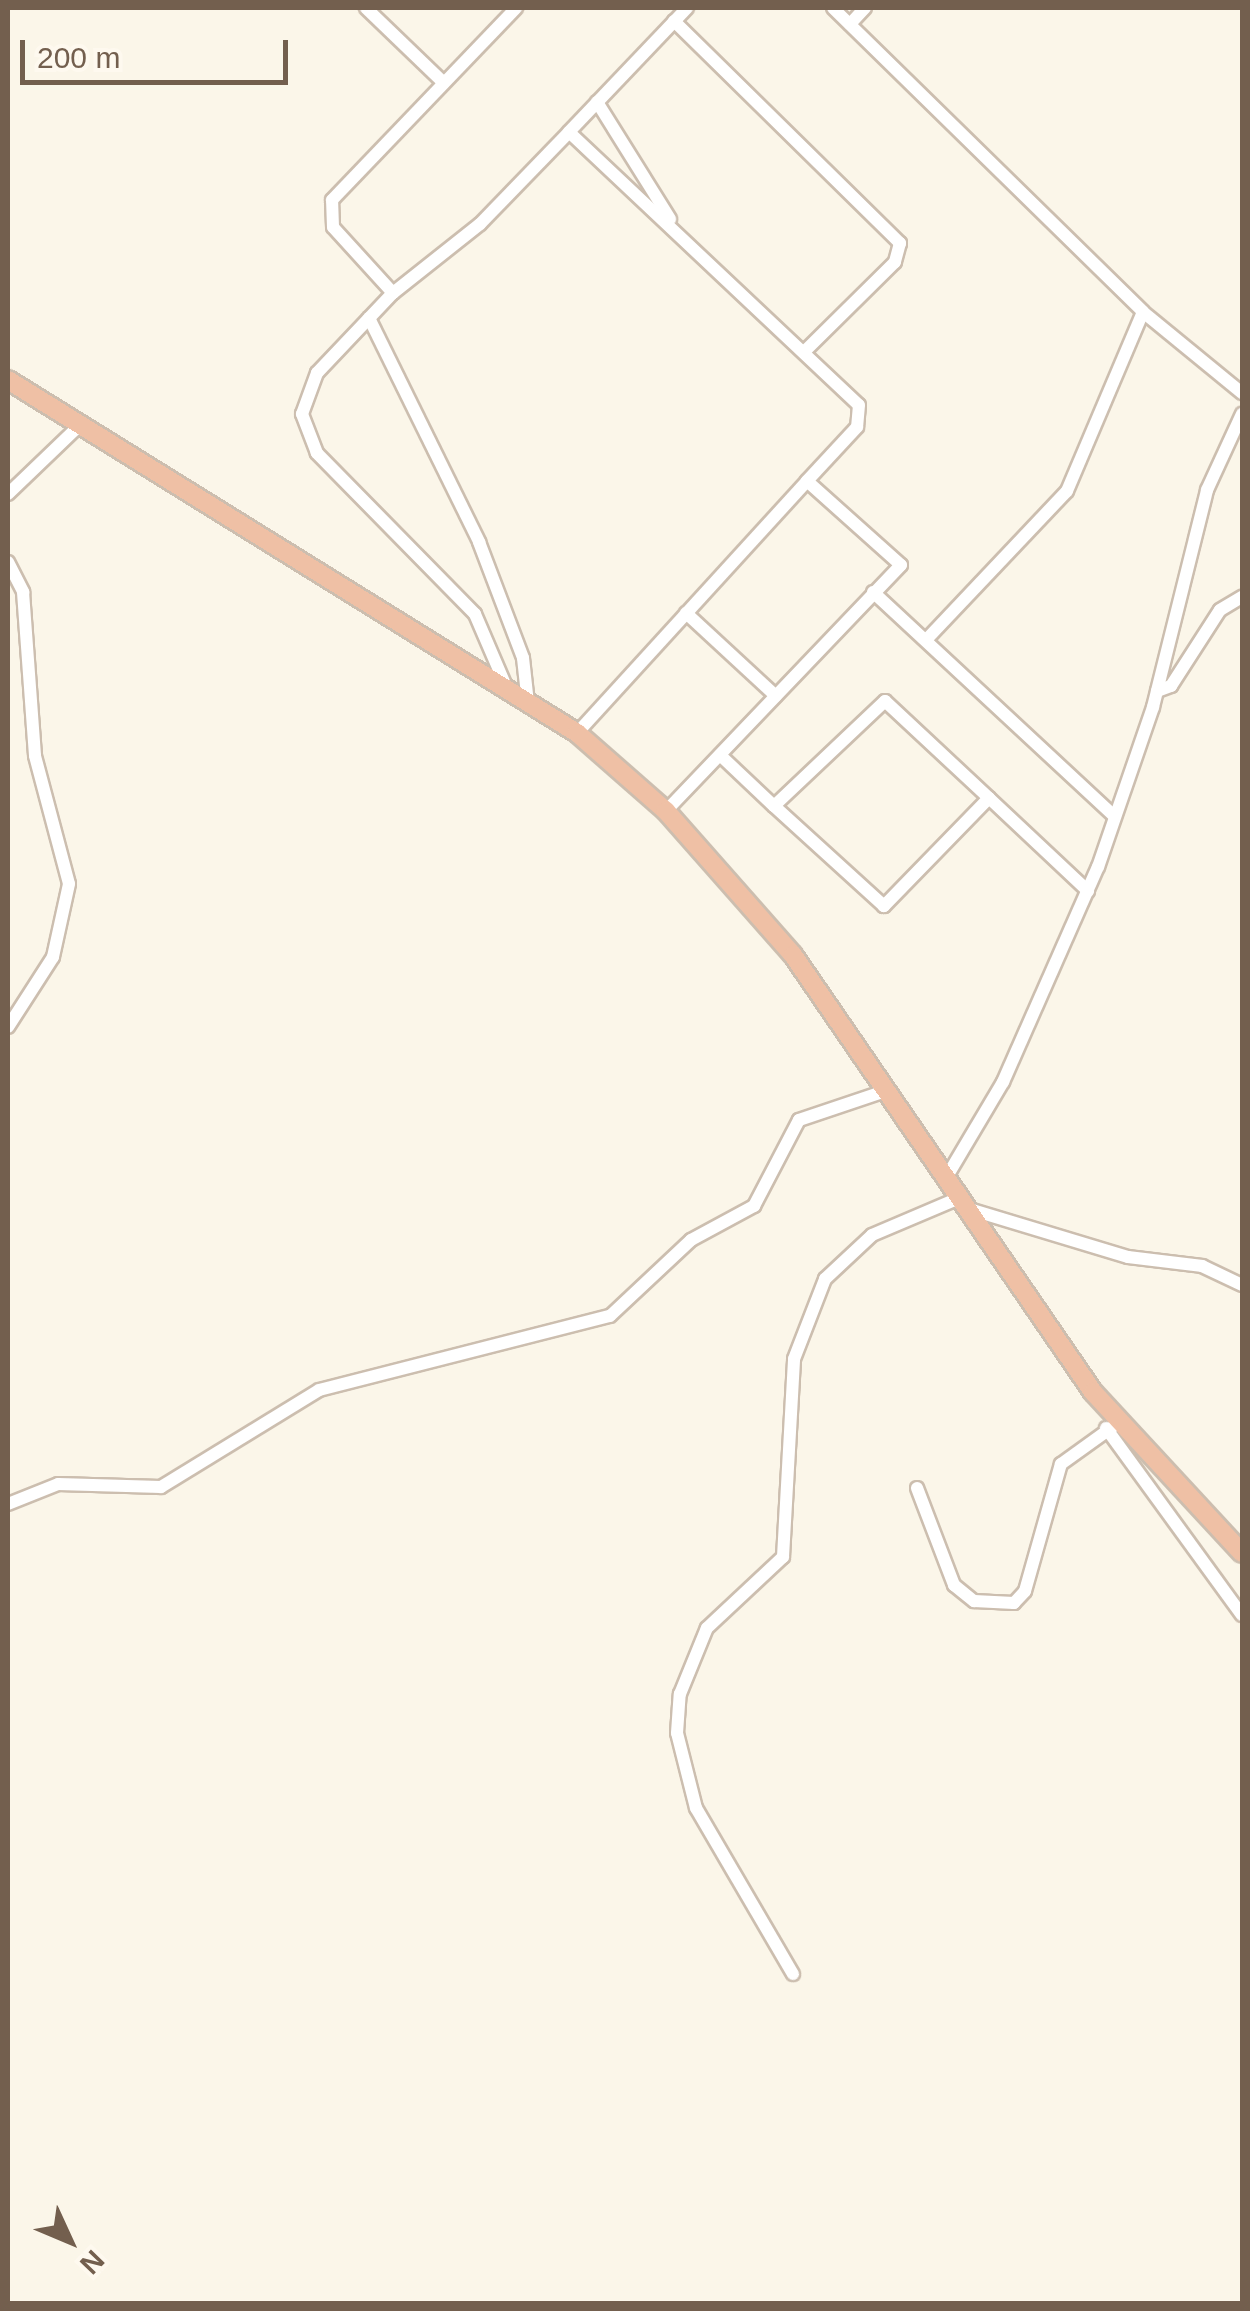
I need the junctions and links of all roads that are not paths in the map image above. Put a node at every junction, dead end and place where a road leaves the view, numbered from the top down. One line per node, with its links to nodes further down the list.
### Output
1 (366, 8): 8 (street)
2 (516, 8): 8 (street)
3 (687, 8): 6 (street)
4 (833, 8): 7 (street)
5 (865, 8): 7 (street)
6 (674, 22): 9 (street); 15 (street)
7 (850, 24): 13 (street)
8 (443, 82): 12 (street)
9 (597, 102): 10 (street); 11 (street)
10 (568, 132): 11 (street); 12 (street)
11 (681, 236): 15 (street)
12 (393, 293): 14 (street)
13 (1143, 312): 17 (street); 26 (street)
14 (369, 318): 28 (street); 30 (street)
15 (806, 351): 20 (street)
16 (8, 380): 19 (highway)
17 (1242, 393)
18 (1242, 414): 27 (street)
19 (80, 425): 21 (street); 28 (highway)
20 (807, 480): 23 (street); 25 (street)
21 (8, 494)
22 (8, 562): 38 (street)
23 (874, 592): 26 (street); 29 (street)
24 (1242, 597): 27 (street)
25 (686, 613): 29 (street); 31 (street)
26 (926, 640): 36 (street)
27 (1157, 691): 36 (street)
28 (508, 692): 30 (highway)
29 (776, 696): 32 (street)
30 (528, 703): 31 (highway)
31 (577, 733): 35 (highway)
32 (720, 755): 34 (street); 35 (street)
33 (989, 798): 34 (street); 34 (street); 37 (street)
34 (774, 806)
35 (666, 811): 39 (highway)
36 (1114, 816): 37 (street)
37 (1088, 891): 40 (street)
38 (8, 1028)
39 (885, 1090): 40 (highway); 45 (street)
40 (946, 1178): 41 (highway)
41 (963, 1203): 42 (street); 43 (highway); 48 (street)
42 (1242, 1285)
43 (1112, 1426): 44 (street); 46 (highway); 47 (street)
44 (917, 1488)
45 (8, 1504)
46 (1242, 1553)
47 (1242, 1615)
48 (792, 1974)

